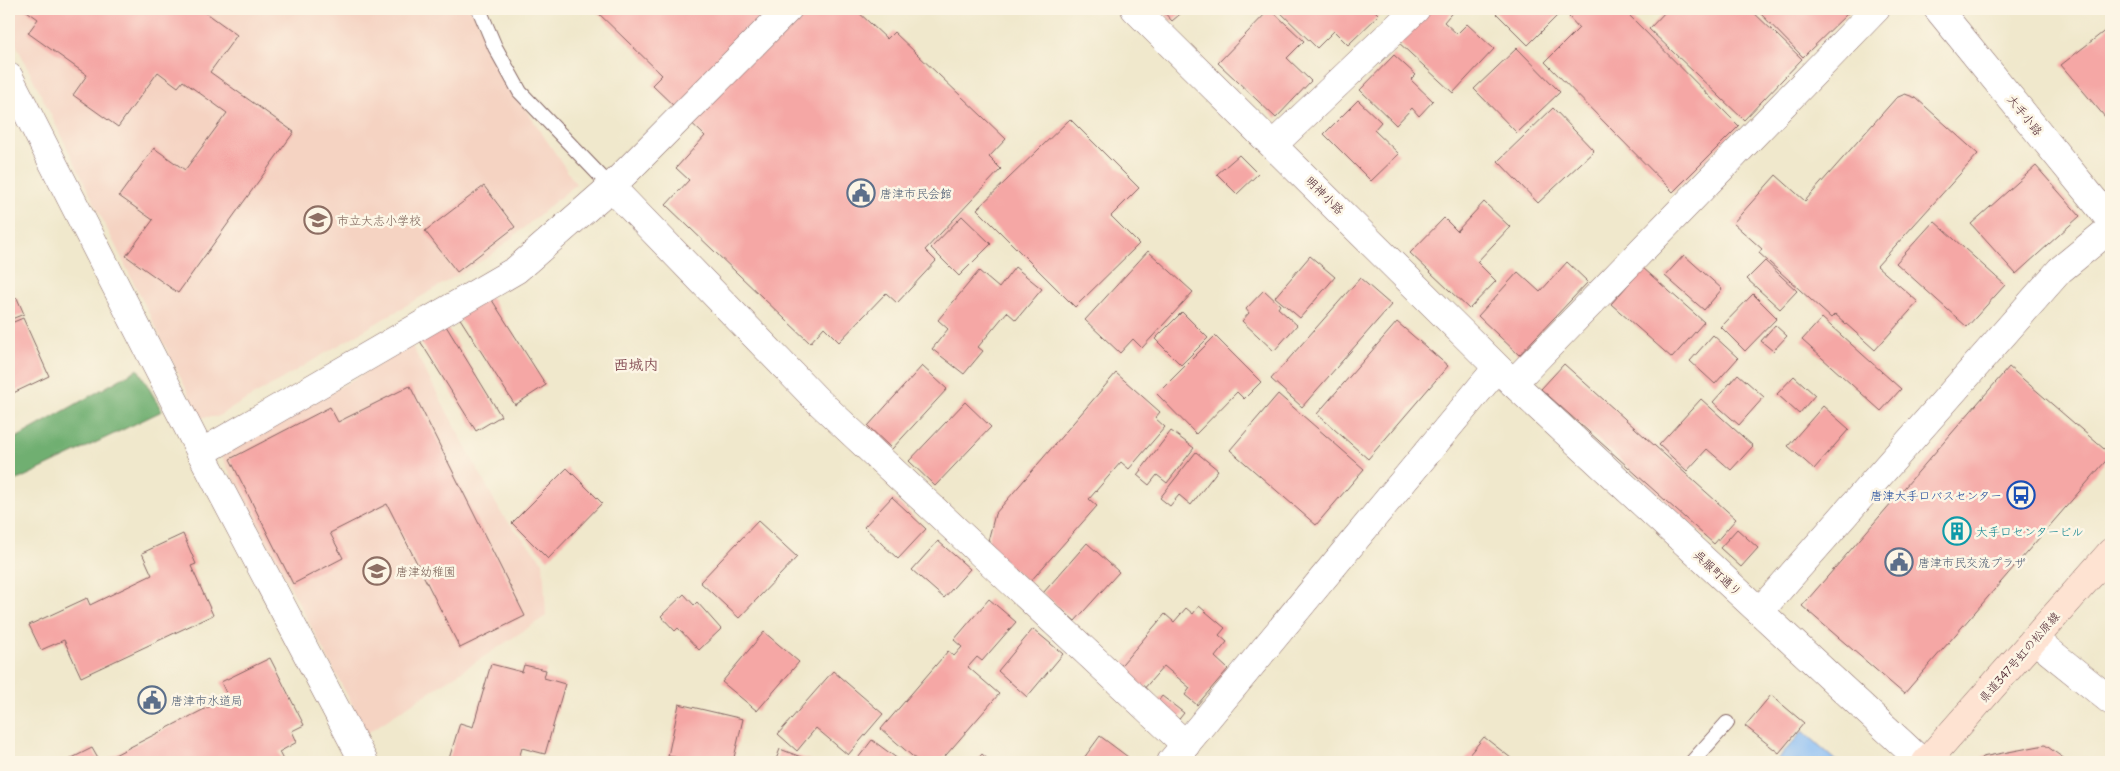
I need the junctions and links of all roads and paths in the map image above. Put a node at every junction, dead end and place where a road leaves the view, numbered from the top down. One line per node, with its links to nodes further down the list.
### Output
1 (479, 9): 9 (lane)
2 (788, 9): 9 (street)
3 (1135, 9): 8 (street, 明神小路)
4 (1416, 9): 8 (street)
5 (1876, 9): 12 (street)
6 (1938, 9): 10 (street, 大手小路)
7 (9, 77): 13 (street)
8 (1274, 144): 12 (street, 明神小路)
9 (611, 187): 13 (street); 19 (street)
10 (2111, 221)
11 (2111, 228): 15 (street)
12 (1505, 376): 15 (street, 呉服町通り); 19 (street)
13 (201, 453): 20 (street)
14 (2111, 552): 16 (main road, 県道347号虹の松原線)
15 (1760, 611): 22 (street, 呉服町通り)
16 (2034, 639): 17 (street); 22 (main road, 県道347号虹の松原線)
17 (2111, 701)
18 (1727, 723): 21 (lane)
19 (1179, 753)
20 (364, 762)
21 (1692, 762)
22 (1924, 762)

